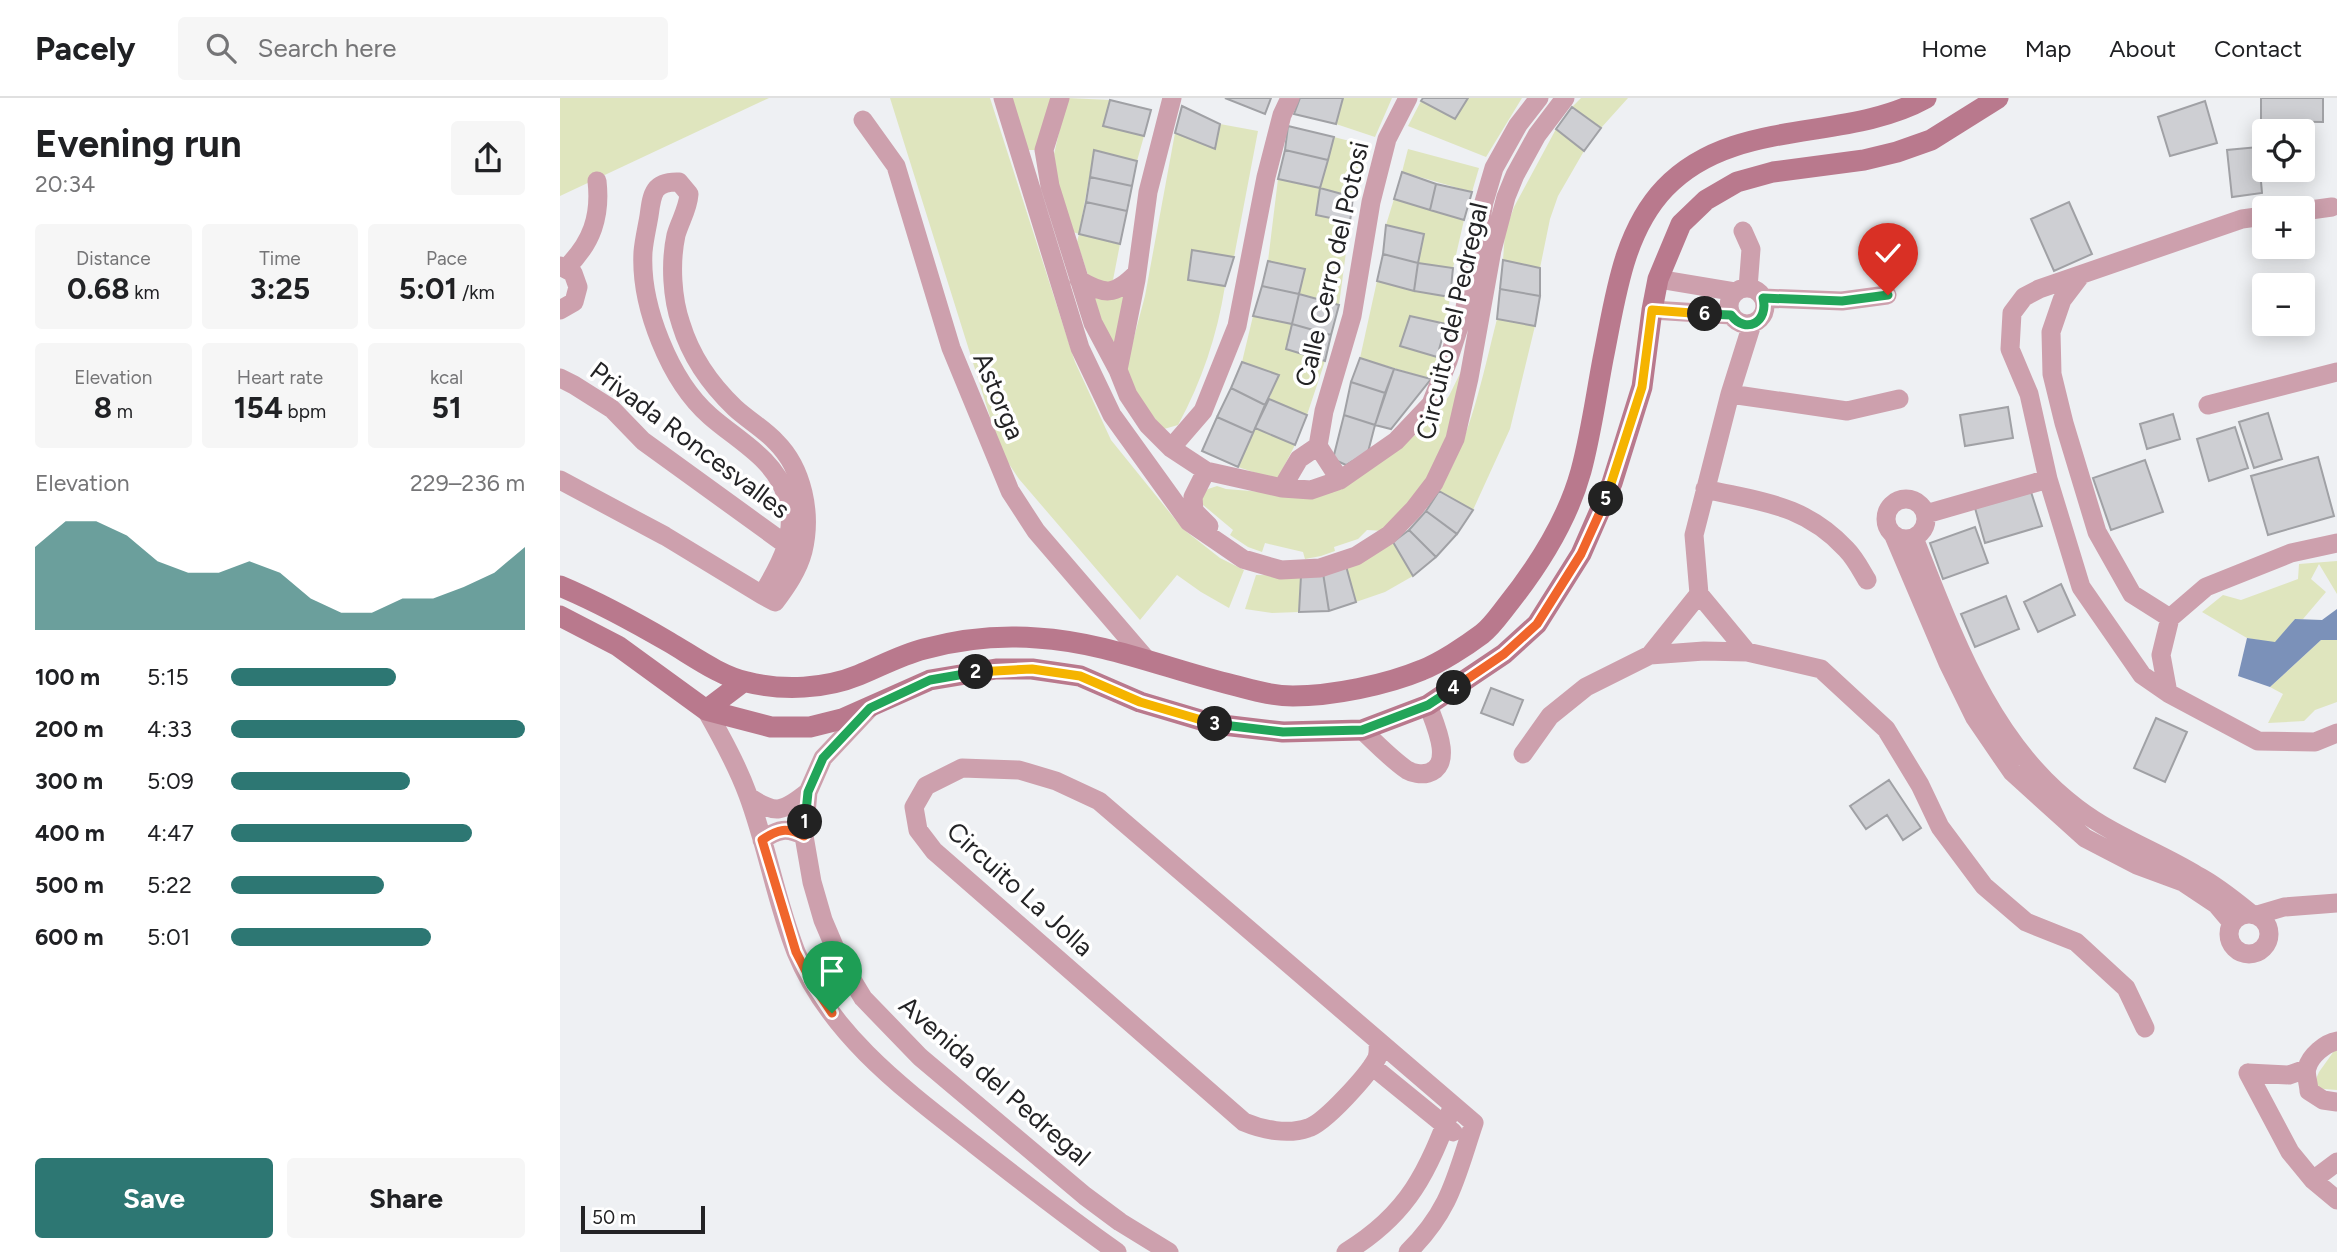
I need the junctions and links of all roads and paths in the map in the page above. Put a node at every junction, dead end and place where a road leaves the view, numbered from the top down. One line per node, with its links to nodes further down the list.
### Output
1 (1003, 98): 46 (street, Circuito del Pedregal)
2 (1059, 98): 20 (street, Circuito del Pedregal)
3 (1172, 98): 18 (street)
4 (1290, 98): 34 (street)
5 (1408, 98): 33 (street, Calle Cerro del Potosi)
6 (1539, 98): 37 (street, Circuito del Pedregal)
7 (1565, 98): 46 (street, Circuito del Pedregal)
8 (1927, 98): 53 (street)
9 (1997, 98): 19 (street)
10 (863, 120): 57 (street, Astorga)
11 (597, 181): 16 (street)
12 (2335, 208): 13 (street)
13 (2315, 210)
14 (2252, 218): 17 (street)
15 (1743, 230): 21 (street)
16 (563, 267): 23 (street)
17 (2081, 275): 36 (street); 52 (street)
18 (1136, 277): 20 (street); 27 (street)
19 (1658, 279): 21 (street); 24 (street)
20 (1079, 280): 27 (street, Circuito del Pedregal)
21 (1749, 293): 22 (street); 25 (street); 26 (street)
22 (1888, 295)
23 (560, 310)
24 (1652, 310): 25 (street); 55 (street)
25 (1731, 315): 26 (street)
26 (1752, 324): 30 (street)
27 (1118, 370): 34 (street, Circuito del Pedregal)
28 (2337, 372): 32 (street)
29 (560, 378): 45 (street, Privada Roncesvalles)
30 (1730, 394): 31 (street); 40 (street)
31 (1899, 399)
32 (2208, 405)
33 (1318, 446): 37 (street); 39 (street)
34 (1171, 448): 35 (street, Circuito del Pedregal)
35 (1206, 471): 39 (street, Circuito del Pedregal); 46 (street)
36 (2048, 479): 41 (street); 60 (street)
37 (1340, 480): 39 (street, Circuito del Pedregal)
38 (561, 482): 50 (street)
39 (1282, 488)
40 (1705, 489): 47 (street); 49 (street)
41 (1926, 514): 42 (street); 43 (street)
42 (1894, 536): 43 (street); 73 (street)
43 (1914, 538): 72 (street)
44 (2337, 543): 52 (street)
45 (788, 546): 50 (street, Privada Roncesvalles); 50 (street, Privada Roncesvalles)
46 (1356, 556)
47 (1867, 580)
48 (560, 586): 59 (street)
49 (1699, 594): 54 (street); 56 (street)
50 (769, 598)
51 (560, 616): 63 (street)
52 (2170, 618): 60 (street)
53 (1485, 632): 55 (street); 57 (street)
54 (1747, 652): 56 (street); 74 (street)
55 (1504, 654): 61 (street)
56 (1650, 655): 66 (street)
57 (1146, 659): 58 (street)
58 (856, 676): 59 (street); 62 (street)
59 (743, 682): 63 (street)
60 (2168, 693): 65 (street)
61 (1428, 705): 64 (street); 64 (street)
62 (870, 708): 63 (street); 64 (street); 67 (street, Avenida del Pedregal)
63 (706, 710): 68 (street)
64 (1362, 730)
65 (2337, 733)
66 (1523, 754)
67 (808, 792): 68 (street); 69 (street, Avenida del Pedregal)
68 (749, 797): 70 (street)
69 (804, 836): 70 (street); 85 (street, Avenida del Pedregal)
70 (762, 840): 87 (street)
71 (2337, 903): 72 (street)
72 (2253, 914): 73 (street); 73 (street)
73 (2232, 923)
74 (2145, 1028)
75 (2337, 1041): 78 (street)
76 (1378, 1042): 77 (street, Circuito La Jolla); 77 (street, Circuito La Jolla); 80 (street, Circuito La Jolla)
77 (1372, 1066): 81 (street)
78 (2306, 1069): 79 (street); 84 (street)
79 (2337, 1102)
80 (1453, 1105): 81 (street); 82 (street, Circuito La Jolla)
81 (1445, 1125): 82 (street); 90 (street)
82 (1467, 1143): 91 (street)
83 (2337, 1162): 84 (street)
84 (2313, 1180): 86 (street)
85 (1085, 1196): 87 (street); 89 (street, Avenida del Pedregal)
86 (2337, 1200)
87 (1068, 1218): 88 (street)
88 (1117, 1252)
89 (1169, 1252)
90 (1346, 1252)
91 (1408, 1252)

